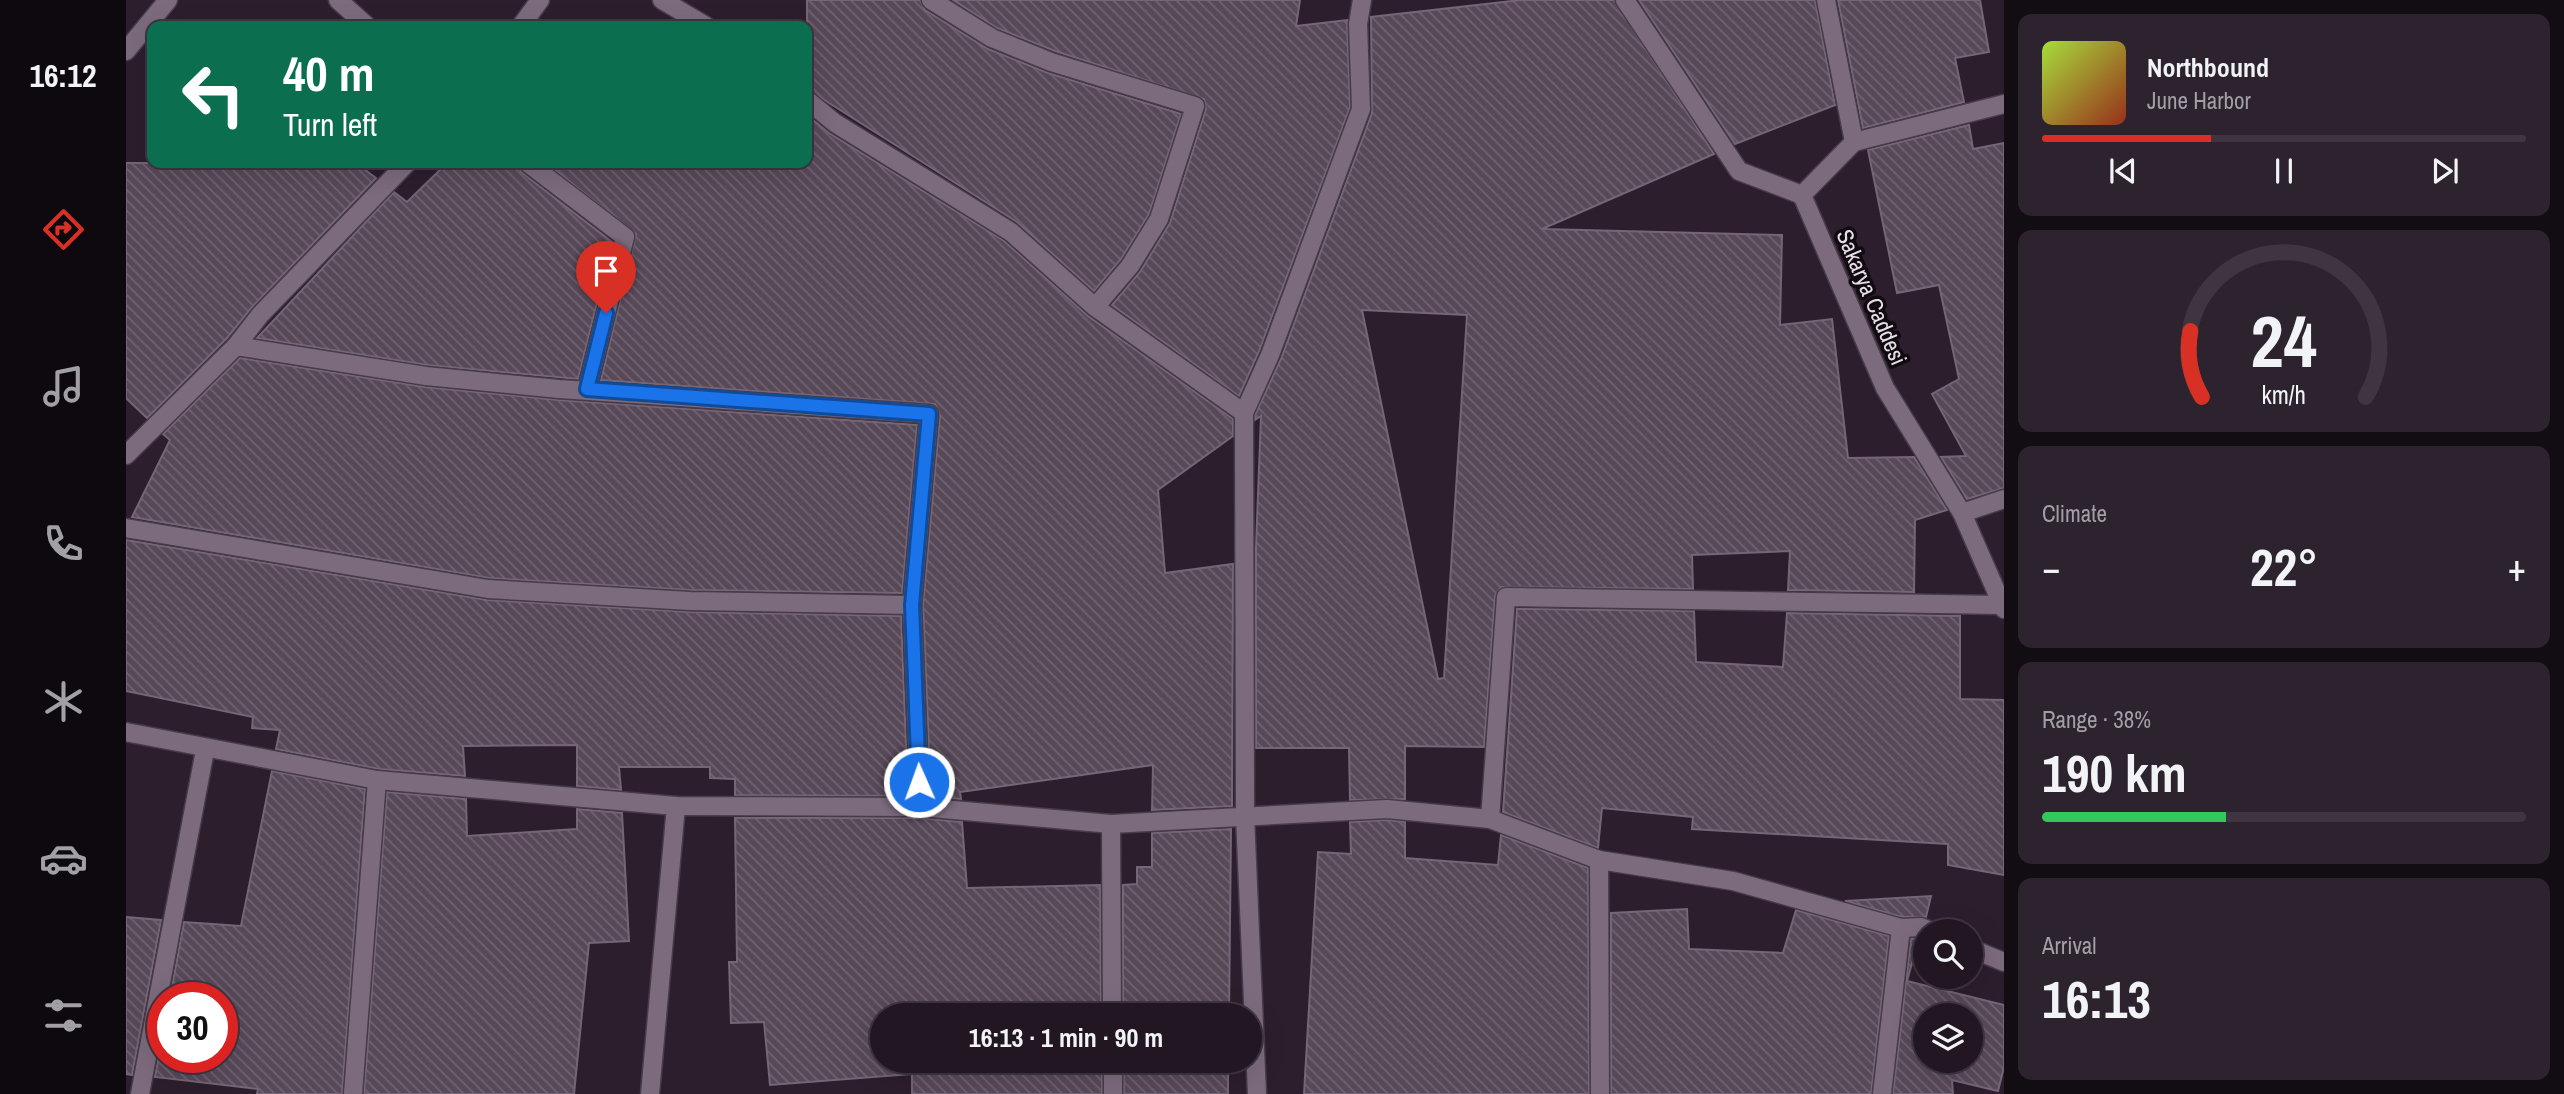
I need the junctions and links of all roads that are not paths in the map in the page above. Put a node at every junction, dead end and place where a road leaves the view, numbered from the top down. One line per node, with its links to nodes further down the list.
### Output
1 (338, 0): 10 (street)
2 (540, 0): 11 (street)
3 (662, 0): 12 (street)
4 (931, 0): 21 (street)
5 (1362, 0): 24 (street)
6 (1625, 0): 20 (street)
7 (1826, 0): 17 (street)
8 (166, 1): 9 (street)
9 (150, 21)
10 (361, 21)
11 (525, 21)
12 (698, 21)
13 (147, 25): 14 (street)
14 (126, 51)
15 (812, 104): 21 (street)
16 (2004, 104): 17 (street)
17 (1854, 142): 20 (street)
18 (402, 168): 22 (street)
19 (535, 168): 23 (street)
20 (1802, 195): 27 (street, Sakarya Caddesi)
21 (1095, 307): 24 (street)
22 (236, 346): 23 (street); 25 (street)
23 (587, 389): 29 (street)
24 (1244, 413): 36 (street)
25 (126, 455)
26 (2004, 499): 27 (street)
27 (1962, 513): 30 (street, Sakarya Caddesi)
28 (126, 528): 29 (street)
29 (912, 605): 35 (street)
30 (2003, 607): 37 (street)
31 (126, 732): 32 (street)
32 (205, 750): 33 (street); 46 (street)
33 (377, 780): 34 (street); 47 (street)
34 (676, 806): 35 (street); 48 (street)
35 (919, 807): 38 (street)
36 (1245, 816): 37 (street); 38 (street); 50 (street)
37 (1490, 820): 39 (street)
38 (1111, 824): 44 (street)
39 (1599, 860): 41 (street); 51 (street)
40 (1913, 927): 41 (street)
41 (1901, 928): 52 (street)
42 (1983, 953): 43 (street)
43 (2004, 961)
44 (1112, 1003)
45 (1113, 1073): 49 (street)
46 (140, 1094)
47 (353, 1094)
48 (650, 1094)
49 (1113, 1094)
50 (1257, 1094)
51 (1600, 1094)
52 (1882, 1094)

